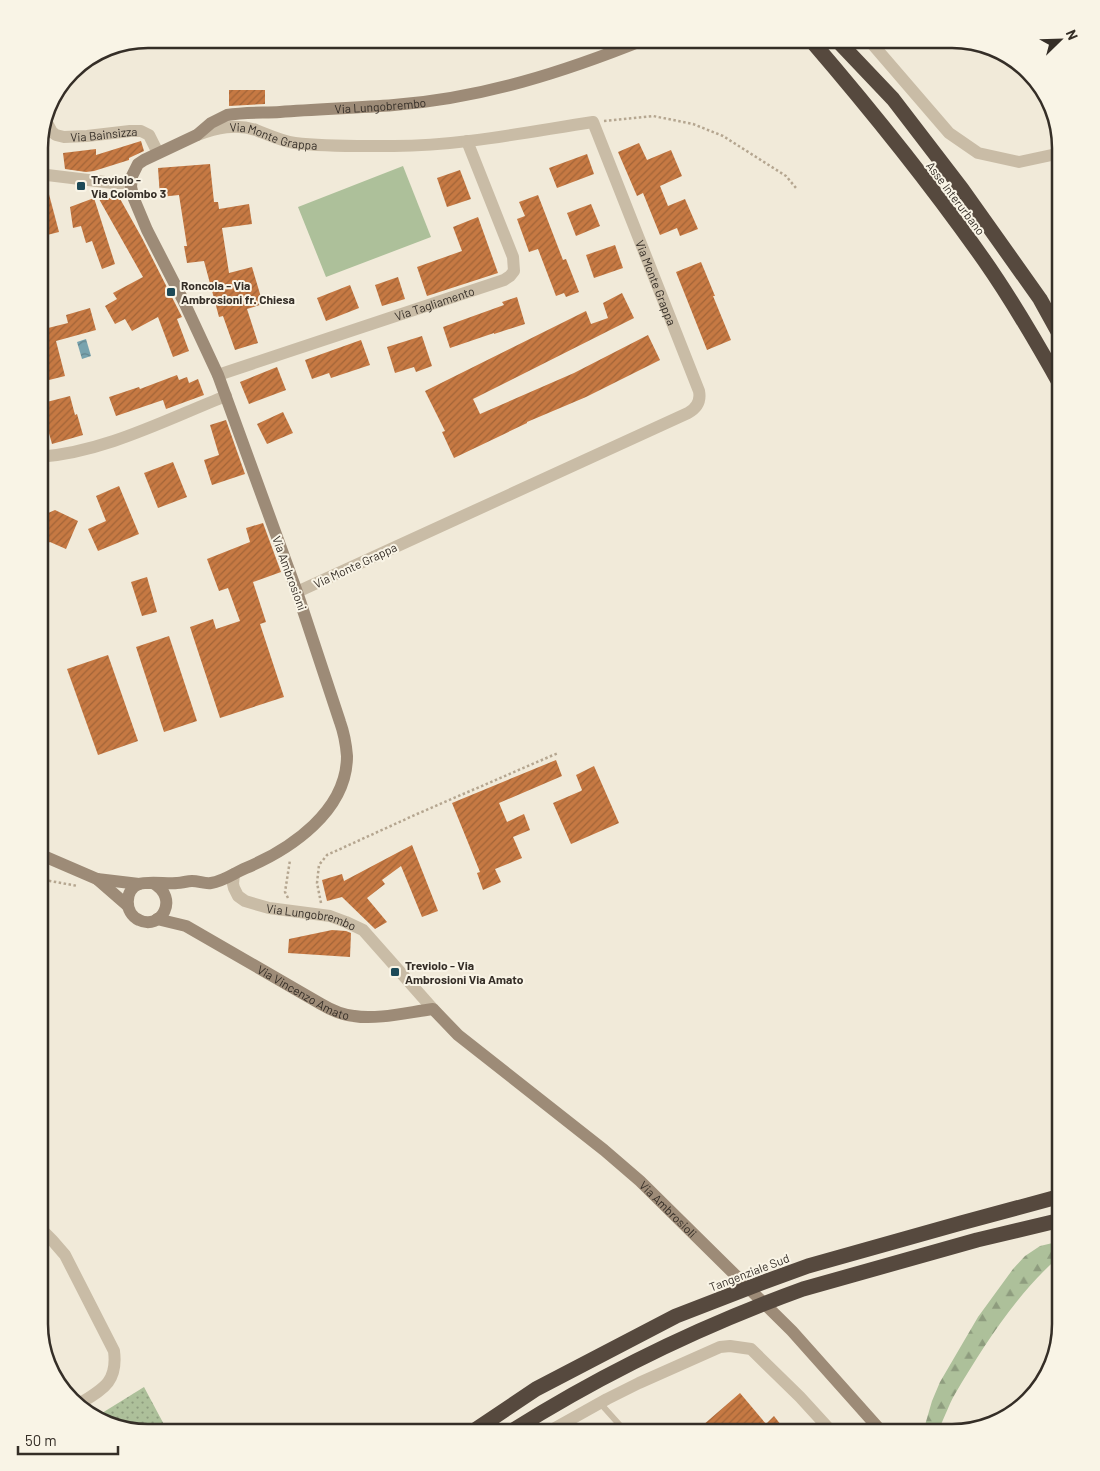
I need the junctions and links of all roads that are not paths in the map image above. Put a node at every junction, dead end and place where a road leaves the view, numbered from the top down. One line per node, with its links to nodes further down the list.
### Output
1 (622, 48): 6 (street, Via Lungobrembo)
2 (817, 48): 13 (highway, Asse Interurbano)
3 (845, 48): 12 (highway, Asse Interurbano)
4 (876, 48): 9 (street)
5 (49, 127): 8 (street, Via Bainsizza)
6 (197, 135): 7 (street, Via Monte Grappa); 8 (street, Via Lungobrembo)
7 (467, 141): 14 (street, Via Tagliamento); 17 (street, Via Monte Grappa)
8 (158, 152): 11 (street, Via Lungobrembo)
9 (1052, 155)
10 (48, 175): 11 (street)
11 (131, 183): 14 (street, Via Ambrosioni)
12 (1052, 321)
13 (1052, 370)
14 (218, 376): 15 (street, Via Ambrosioni)
15 (226, 396): 16 (street); 17 (street, Via Ambrosioni)
16 (48, 456)
17 (297, 592): 19 (street, Via Ambrosioni)
18 (48, 858): 20 (street)
19 (234, 874): 22 (street, Via Ambrosioni); 28 (street, Via Lungobrembo)
20 (97, 879): 23 (street); 25 (street)
21 (153, 883): 22 (street, Via Ambrosioni); 23 (street); 24 (street)
22 (179, 883): 24 (street)
23 (139, 884): 25 (street)
24 (166, 901): 26 (street); 27 (street, Via Vincenzo Amato)
25 (128, 906): 26 (street)
26 (157, 919): 27 (street, Via Vincenzo Amato)
27 (186, 926): 28 (street, Via Vincenzo Amato)
28 (433, 1009): 39 (street, Via Ambrosioli)
29 (1052, 1198): 34 (highway, Tangenziale Sud)
30 (1052, 1222): 35 (highway)
31 (48, 1236): 32 (street)
32 (84, 1401)
33 (600, 1403): 36 (street); 37 (lane); 38 (street)
34 (484, 1424)
35 (523, 1424)
36 (562, 1424)
37 (619, 1424)
38 (825, 1424)
39 (875, 1424)

